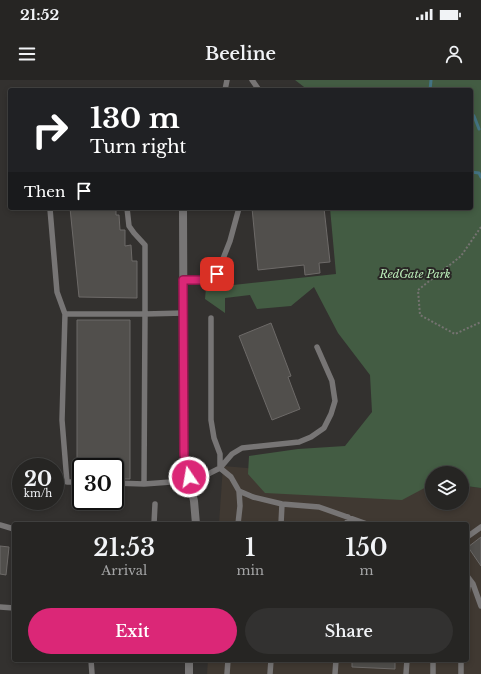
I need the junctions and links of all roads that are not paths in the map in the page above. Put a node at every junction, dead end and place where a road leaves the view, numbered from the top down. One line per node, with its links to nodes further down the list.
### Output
1 (50, 210): 7 (lane)
2 (127, 210): 8 (lane)
3 (183, 210): 5 (street)
4 (238, 210): 5 (lane)
5 (183, 280): 6 (street)
6 (184, 313): 8 (lane); 12 (street)
7 (65, 314): 8 (lane); 13 (lane)
8 (144, 314): 15 (lane)
9 (211, 318): 11 (lane)
10 (317, 347): 11 (lane)
11 (220, 468): 12 (lane); 16 (lane)
12 (189, 480): 15 (lane); 21 (street)
13 (72, 482)
14 (124, 483): 15 (lane)
15 (144, 484)
16 (239, 491): 18 (lane); 22 (lane)
17 (155, 504): 20 (lane)
18 (282, 504): 19 (lane); 23 (lane)
19 (348, 517): 24 (lane); 25 (lane)
20 (154, 522)
21 (196, 522)
22 (238, 522)
23 (281, 522)
24 (347, 522)
25 (362, 522)
26 (0, 525): 28 (lane)
27 (481, 527): 29 (lane)
28 (12, 528)
29 (469, 536)
30 (469, 578): 31 (lane)
31 (481, 606)
32 (0, 607): 33 (lane)
33 (12, 608)
34 (91, 662): 42 (lane)
35 (190, 662): 43 (street)
36 (228, 662): 44 (lane)
37 (271, 662): 45 (lane)
38 (336, 662): 46 (lane)
39 (407, 662): 47 (lane)
40 (433, 662): 48 (lane)
41 (460, 662): 49 (lane)
42 (92, 674)
43 (189, 674)
44 (227, 674)
45 (270, 674)
46 (334, 674)
47 (406, 674)
48 (433, 674)
49 (461, 674)

